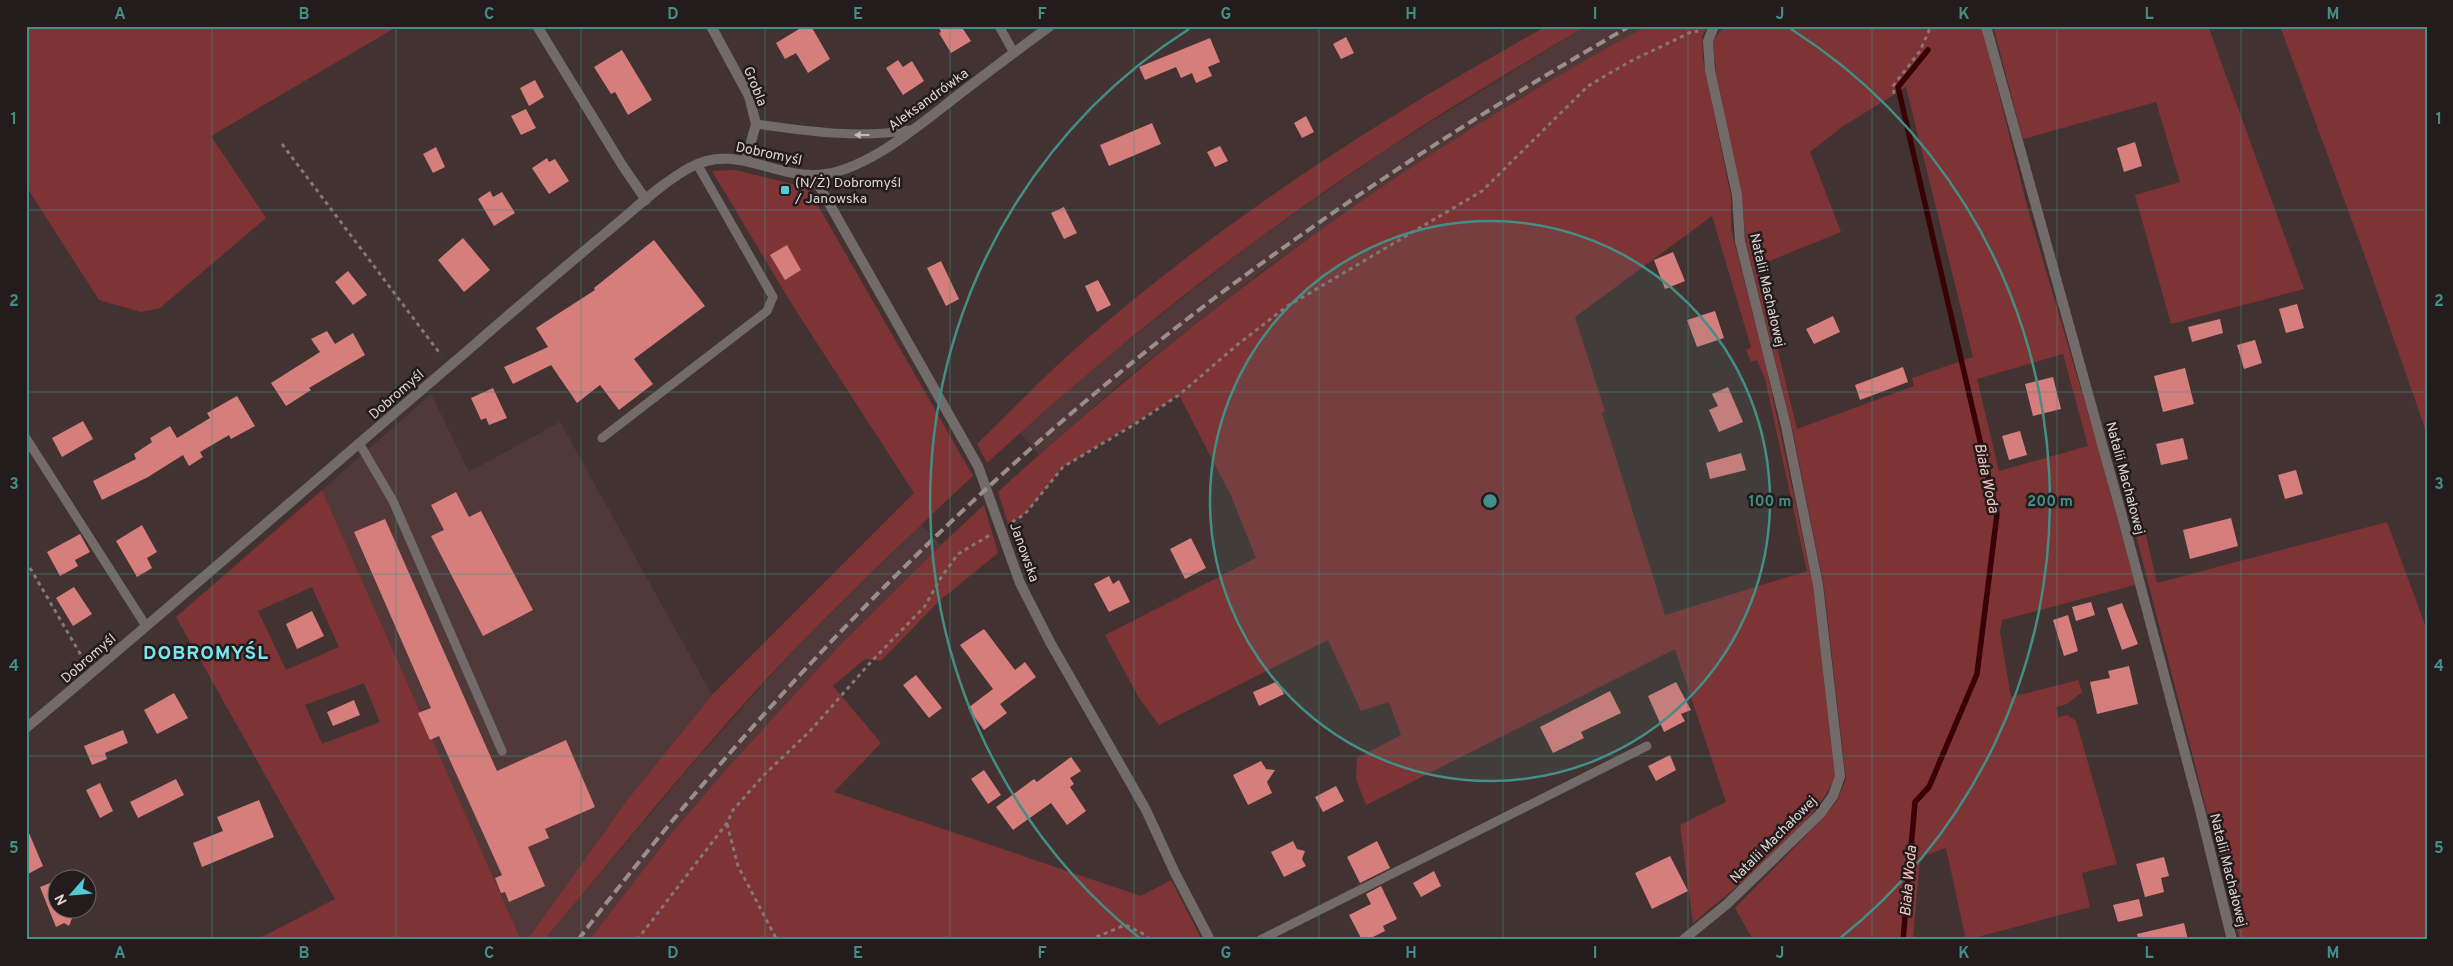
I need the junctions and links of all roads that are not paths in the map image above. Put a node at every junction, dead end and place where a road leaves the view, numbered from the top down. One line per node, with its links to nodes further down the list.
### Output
1 (537, 26): 13 (street)
2 (711, 26): 8 (street, Grobla)
3 (999, 26): 7 (lane)
4 (1050, 26): 7 (street, Aleksandrówka)
5 (1986, 26): 24 (street, Natalii Machałowej)
6 (1712, 31): 23 (street, Natalii Machałowej)
7 (1014, 53): 9 (street, Aleksandrówka)
8 (756, 124): 9 (lane, one-way to 8); 10 (street, Grobla)
9 (910, 130): 12 (street, Aleksandrówka)
10 (746, 160): 11 (street, Dobromyśl); 12 (street, Dobromyśl)
11 (697, 164): 13 (street, Dobromyśl); 15 (lane)
12 (813, 175): 21 (street, Janowska)
13 (646, 200): 16 (street, Dobromyśl)
14 (26, 438): 17 (lane)
15 (602, 438)
16 (359, 443): 17 (street, Dobromyśl); 20 (lane)
17 (146, 626): 18 (street, Dobromyśl)
18 (26, 728)
19 (1648, 746): 22 (lane)
20 (502, 751)
21 (1210, 940)
22 (1260, 940)
23 (1683, 940)
24 (2232, 940)

